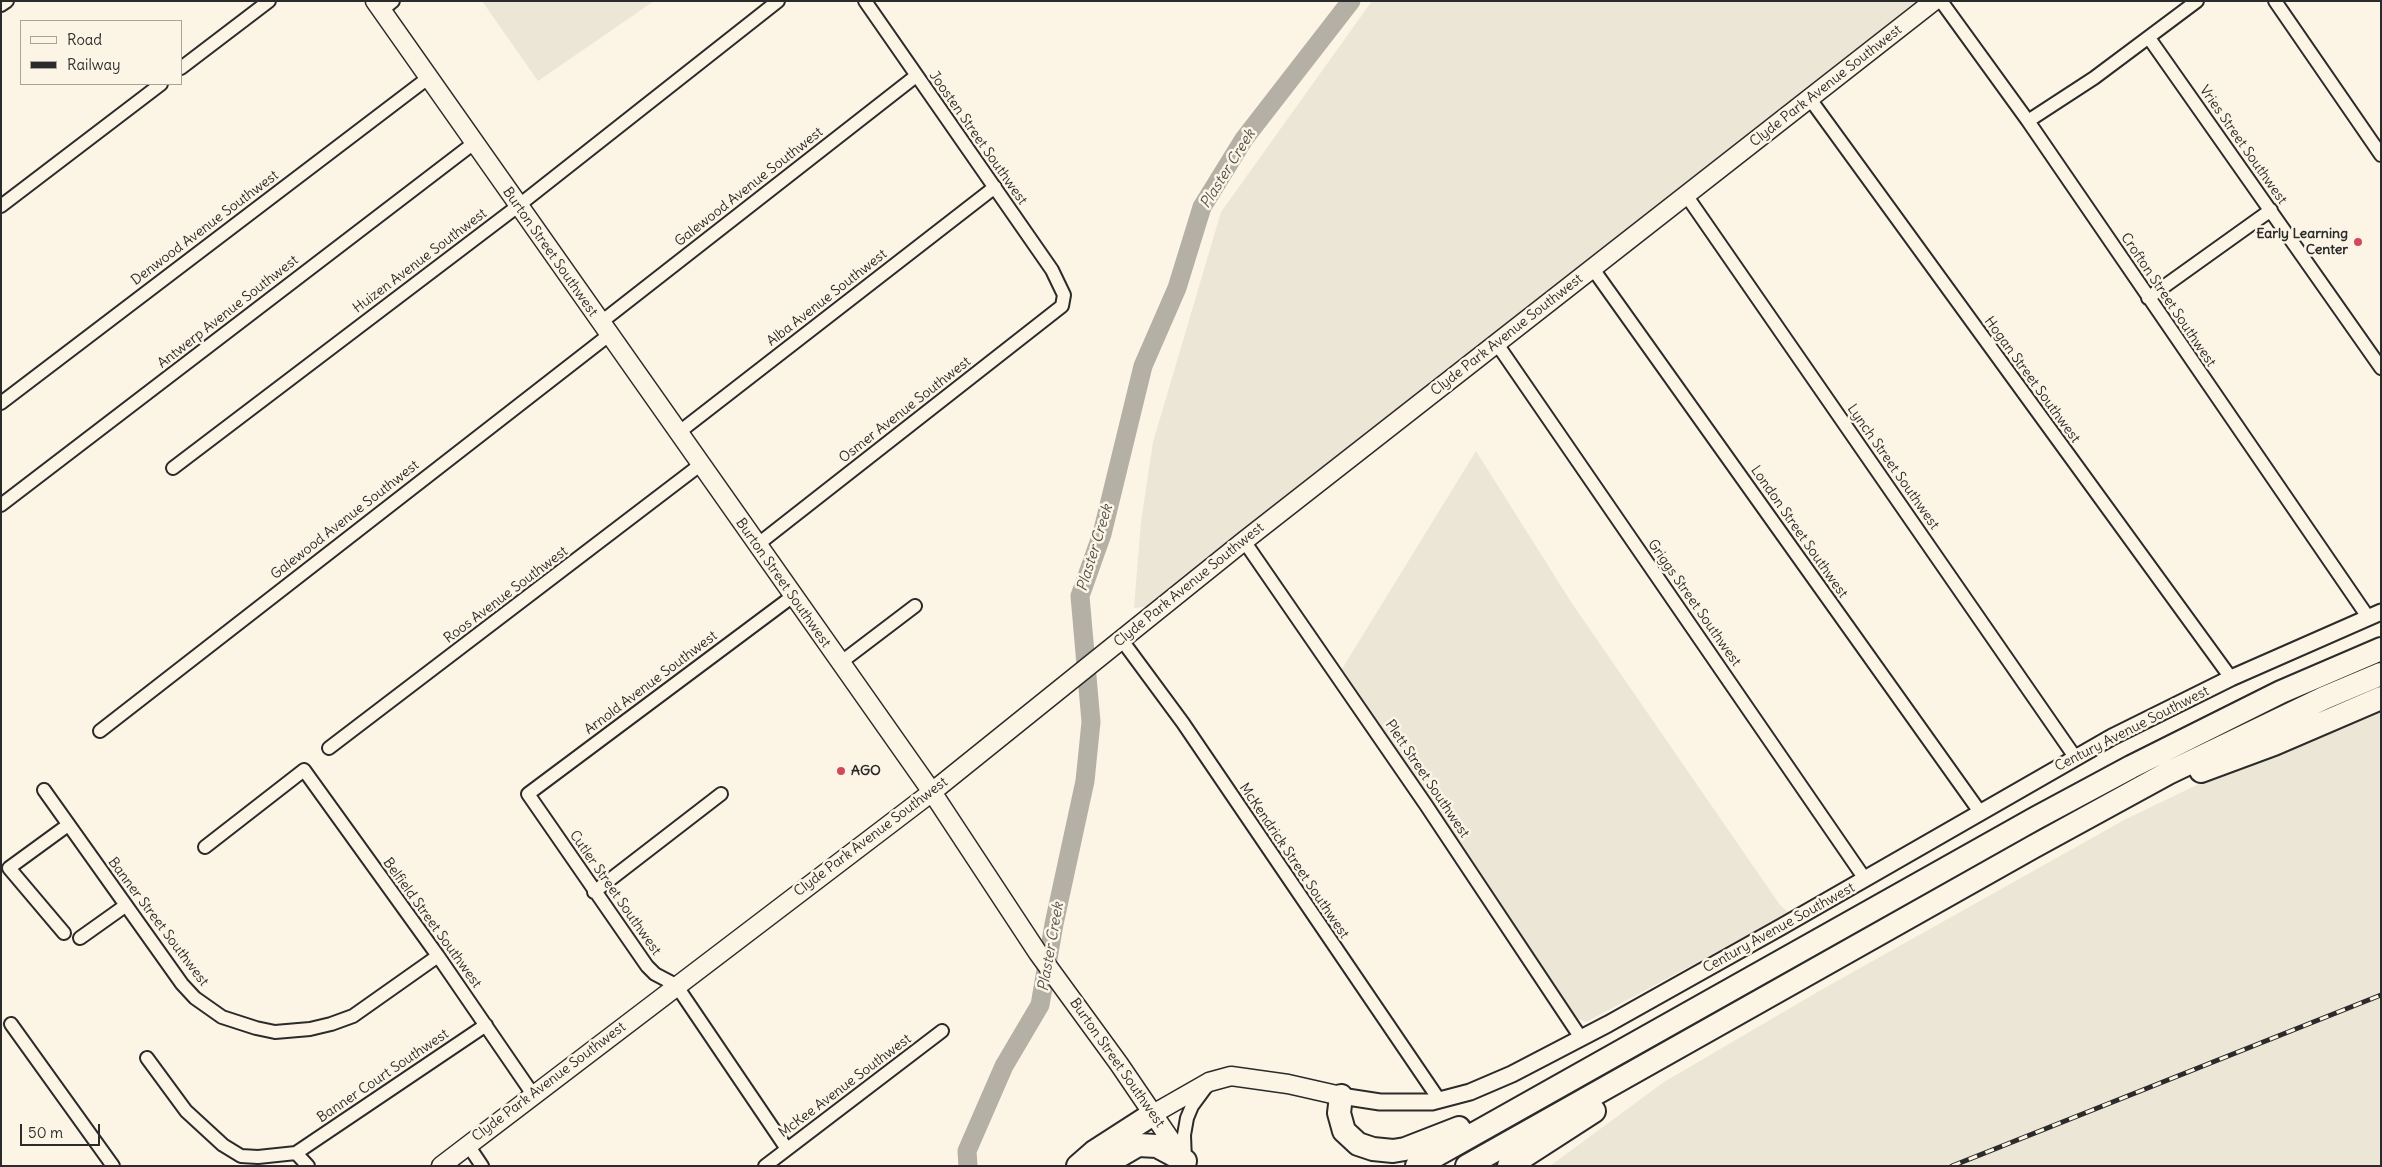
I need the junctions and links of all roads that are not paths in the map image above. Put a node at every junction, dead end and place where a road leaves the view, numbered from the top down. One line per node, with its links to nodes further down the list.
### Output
1 (7, 1): 10 (street)
2 (268, 1): 12 (street)
3 (778, 1): 23 (street, Huizen Avenue Southwest)
4 (864, 1): 13 (street, Joosten Street Southwest)
5 (1934, 1): 16 (main road, Clyde Park Avenue Southwest)
6 (1941, 1): 17 (street, Crofton Street Southwest)
7 (2197, 1): 11 (street)
8 (2276, 1): 19 (street)
9 (383, 4): 14 (main road, Burton Street Southwest)
10 (1, 5)
11 (2149, 38): 17 (street); 24 (street, Vries Street Southwest)
12 (182, 67)
13 (916, 76): 20 (street, Joosten Street Southwest); 28 (street, Galewood Avenue Southwest)
14 (428, 78): 18 (main road, Burton Street Southwest); 31 (street, Denwood Avenue Southwest)
15 (160, 85): 22 (street)
16 (1810, 99): 21 (main road, Clyde Park Avenue Southwest); 45 (street, Hogan Street Southwest)
17 (2028, 120): 27 (street, Crofton Street Southwest)
18 (474, 143): 23 (main road, Burton Street Southwest); 35 (street, Antwerp Avenue Southwest)
19 (2381, 155)
20 (995, 187): 26 (street, Joosten Street Southwest); 32 (street, Alba Avenue Southwest)
21 (1686, 195): 25 (main road, Clyde Park Avenue Southwest); 49 (street, Lynch Street Southwest)
22 (1, 206)
23 (518, 206): 28 (main road, Burton Street Southwest); 34 (street, Huizen Avenue Southwest)
24 (2271, 210): 27 (street); 30 (street, Vries Street Southwest)
25 (1593, 269): 29 (main road, Clyde Park Avenue Southwest); 55 (street, London Street Southwest)
26 (1064, 295): 37 (street, Osmer Avenue Southwest)
27 (2148, 298): 40 (street, Crofton Street Southwest)
28 (604, 329): 32 (main road, Burton Street Southwest); 47 (street, Galewood Avenue Southwest)
29 (1497, 344): 36 (main road, Clyde Park Avenue Southwest); 58 (street, Griggs Street Southwest)
30 (2381, 368)
31 (1, 403)
32 (678, 433): 33 (main road, Burton Street Southwest)
33 (700, 465): 37 (main road, Burton Street Southwest); 48 (street, Roos Avenue Southwest)
34 (173, 468)
35 (1, 505)
36 (1244, 541): 41 (main road, Clyde Park Avenue Southwest); 69 (street, Plett Street Southwest)
37 (757, 545): 38 (main road, Burton Street Southwest)
38 (793, 596): 43 (main road, Burton Street Southwest); 52 (street, Arnold Avenue Southwest)
39 (915, 606): 43 (street)
40 (2374, 615): 45 (street, Century Avenue Southwest)
41 (1116, 643): 51 (main road, Clyde Park Avenue Southwest); 75 (street, McKendrick Street Southwest)
42 (2381, 649): 71 (highway)
43 (840, 663): 51 (main road, Burton Street Southwest)
44 (2381, 674): 54 (highway)
45 (2231, 678): 49 (street, Century Avenue Southwest)
46 (2381, 698): 54 (highway)
47 (100, 731)
48 (329, 748)
49 (2076, 757): 55 (street, Century Avenue Southwest)
50 (44, 790): 56 (street, Banner Street Southwest)
51 (932, 792): 64 (main road, Clyde Park Avenue Southwest); 76 (main road, Burton Street Southwest)
52 (528, 794): 59 (street, Cutler Street Southwest)
53 (721, 794): 59 (street)
54 (2107, 806): 65 (highway)
55 (1980, 812): 58 (street, Century Avenue Southwest)
56 (68, 825): 60 (street, Banner Street Southwest); 61 (street)
57 (205, 847): 63 (street, Belfield Street Southwest)
58 (1865, 879): 69 (street, Century Avenue Southwest)
59 (594, 892): 64 (street, Cutler Street Southwest)
60 (125, 906): 62 (street); 63 (street, Banner Street Southwest)
61 (64, 933)
62 (80, 938)
63 (438, 956): 67 (street, Belfield Street Southwest)
64 (676, 986): 73 (main road, Clyde Park Avenue Southwest); 78 (street, Cutler Street Southwest)
65 (1738, 1012): 89 (highway); 90 (highway)
66 (11, 1024): 81 (street)
67 (486, 1024): 73 (street, Belfield Street Southwest); 79 (street, Banner Court Southwest)
68 (942, 1031): 78 (street, McKee Avenue Southwest)
69 (1581, 1038): 75 (street, Century Avenue Southwest)
70 (147, 1058): 79 (street, Banner Court Southwest)
71 (1575, 1078): 74 (highway); 88 (highway)
72 (1209, 1082): 74 (main road, Century Avenue Southwest); 76 (main road, Century Avenue Southwest); 80 (street)
73 (534, 1096): 77 (main road, Clyde Park Avenue Southwest)
74 (1341, 1096): 75 (street, Century Avenue Southwest)
75 (1440, 1101)
76 (1153, 1114): 80 (main road, Burton Street Southwest); 86 (highway)
77 (468, 1145): 83 (main road, Clyde Park Avenue Southwest); 84 (street)
78 (787, 1149): 85 (street, McKee Avenue Southwest)
79 (296, 1153): 82 (street)
80 (1186, 1163): 87 (highway)
81 (113, 1166)
82 (308, 1166)
83 (441, 1166)
84 (482, 1166)
85 (765, 1166)
86 (1078, 1166)
87 (1102, 1166)
88 (1417, 1166)
89 (1467, 1166)
90 (1508, 1166)

